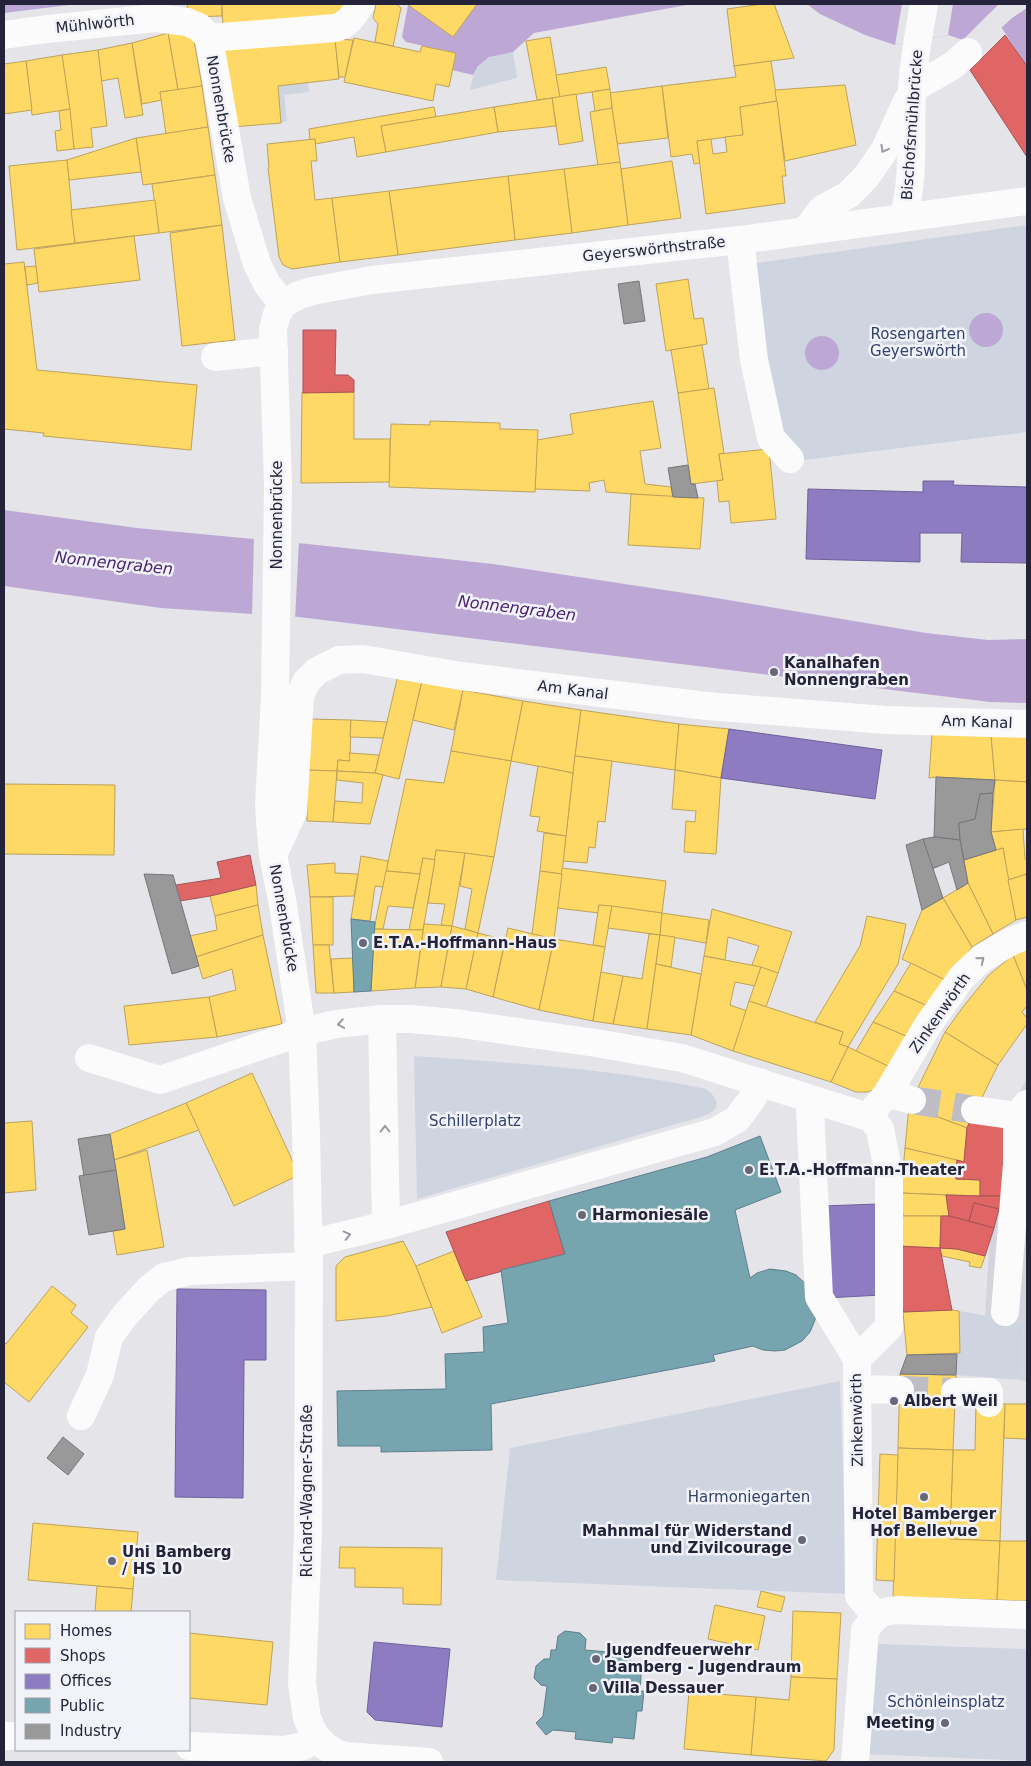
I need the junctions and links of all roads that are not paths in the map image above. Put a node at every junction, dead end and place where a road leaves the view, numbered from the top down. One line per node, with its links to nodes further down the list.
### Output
1 (361, 4): 5 (street)
2 (924, 4): 7 (street, Bischofsmühlbrücke)
3 (187, 22): 4 (street, Mühlwörth); 5 (street, Nonnenbrücke)
4 (4, 35)
5 (209, 38): 12 (street, Nonnenbrücke)
6 (968, 52): 7 (street)
7 (912, 89): 9 (street, Bischofsmühlbrücke); 10 (street, one-way to 10)
8 (1027, 201): 9 (street, Geyerswörthstraße)
9 (903, 217): 10 (street, Geyerswörthstraße)
10 (806, 230): 11 (street, Geyerswörthstraße)
11 (740, 240): 12 (street, Geyerswörthstraße); 15 (street)
12 (283, 304): 13 (street, Nonnenbrücke)
13 (274, 351): 14 (street); 17 (street, Nonnenbrücke)
14 (215, 356)
15 (790, 459)
16 (1027, 724): 17 (street, Am Kanal)
17 (273, 855): 20 (street, Nonnenbrücke)
18 (1027, 935): 23 (street, Zinkenwörth, one-way to 18)
19 (382, 1019): 20 (street, one-way to 20); 22 (street); 27 (street, one-way to 19)
20 (302, 1032): 21 (street); 28 (street)
21 (89, 1058)
22 (760, 1082): 23 (street); 27 (street)
23 (885, 1105): 30 (street, Zinkenwörth)
24 (810, 1108): 30 (street)
25 (975, 1110): 26 (street)
26 (1022, 1110): 29 (street)
27 (386, 1225): 28 (street, one-way to 27)
28 (308, 1255): 35 (street); 38 (street, Richard-Wagner-Straße)
29 (1005, 1312)
30 (857, 1359): 31 (street, Zinkenwörth)
31 (857, 1389): 32 (street); 36 (street, Zinkenwörth)
32 (900, 1390)
33 (955, 1392): 34 (street)
34 (989, 1403)
35 (81, 1416)
36 (887, 1613): 37 (street); 41 (street)
37 (1027, 1615)
38 (315, 1736): 39 (street); 40 (street)
39 (190, 1746)
40 (429, 1762)
41 (855, 1762)

